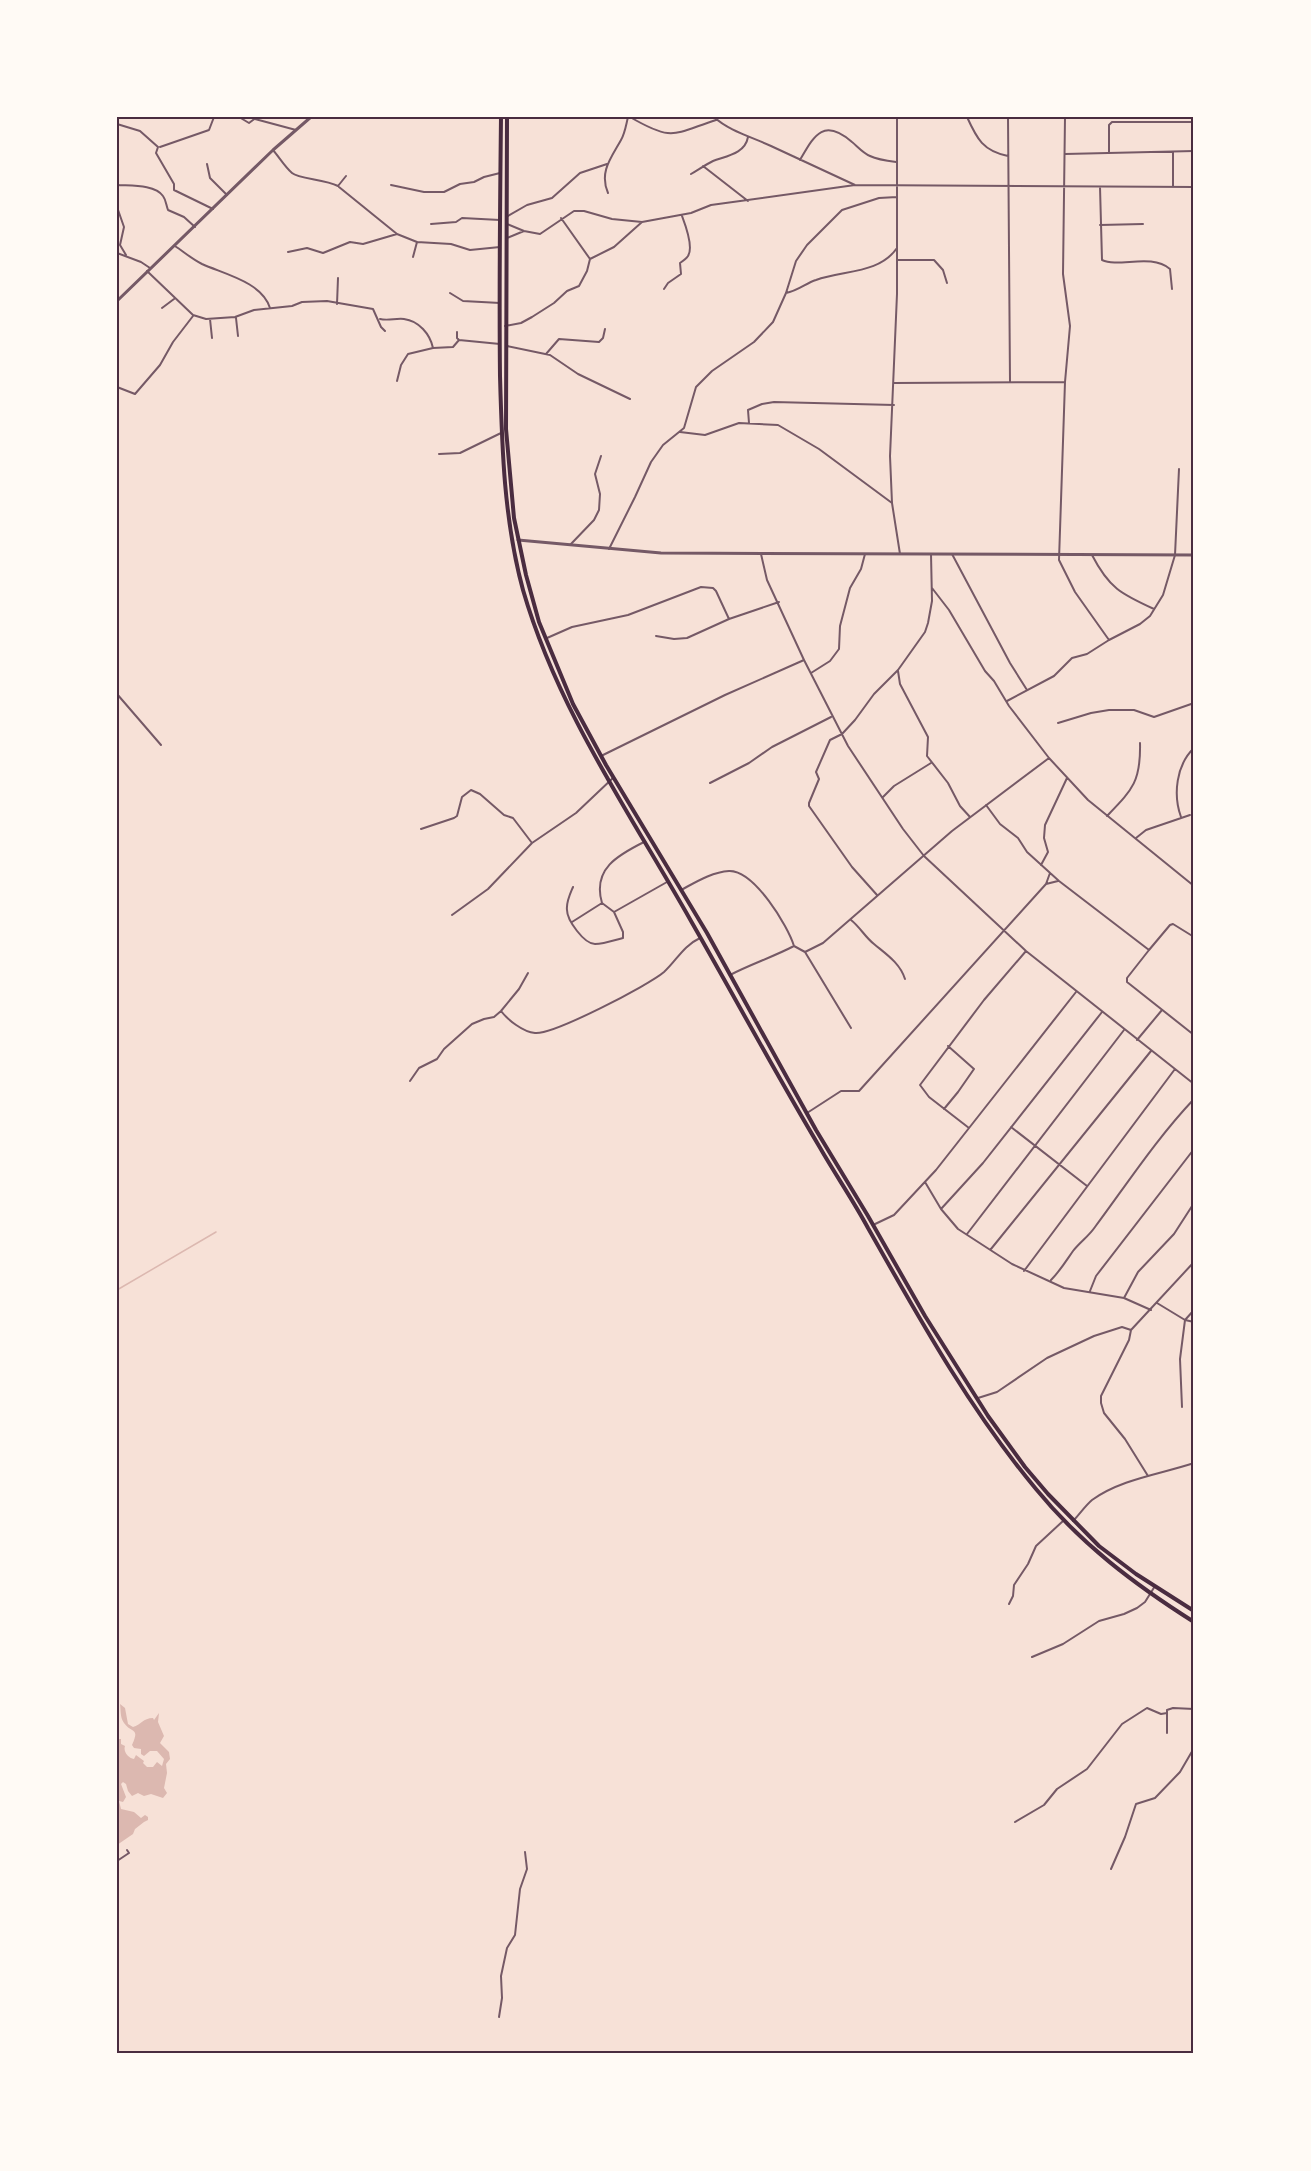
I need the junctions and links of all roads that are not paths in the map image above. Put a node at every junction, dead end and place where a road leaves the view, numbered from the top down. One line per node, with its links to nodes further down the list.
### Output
1 (214, 117): 19 (street)
2 (239, 117): 12 (street)
3 (311, 117): 17 (street)
4 (501, 117): 31 (highway)
5 (507, 117): 51 (highway)
6 (629, 117): 13 (street); 29 (street)
7 (897, 117): 27 (street)
8 (967, 117): 25 (street)
9 (1008, 117): 25 (street)
10 (1065, 117): 24 (street)
11 (1188, 117): 14 (street)
12 (256, 118): 17 (street)
13 (715, 118): 18 (street)
14 (1188, 122): 15 (street); 23 (street)
15 (1194, 122)
16 (117, 124): 19 (street)
17 (296, 130): 20 (street)
18 (748, 137): 26 (street); 30 (street)
19 (158, 147): 49 (street)
20 (273, 150): 37 (street); 45 (street)
21 (1173, 152): 22 (street); 23 (street); 42 (street)
22 (1194, 152)
23 (1109, 153): 24 (street)
24 (1065, 154): 40 (street)
25 (1008, 156): 39 (street)
26 (800, 160): 27 (street); 36 (street)
27 (897, 162): 38 (street)
28 (207, 164): 45 (street)
29 (607, 164): 44 (street); 51 (street)
30 (703, 166): 32 (street); 47 (street)
31 (500, 173): 35 (street); 53 (highway)
32 (691, 174)
33 (346, 176): 37 (street)
34 (117, 185): 59 (street)
35 (391, 185)
36 (855, 185): 38 (street); 47 (street)
37 (338, 186): 61 (street)
38 (897, 186): 39 (street); 46 (street)
39 (1008, 186): 40 (street); 103 (street)
40 (1065, 186): 41 (street); 104 (street)
41 (1100, 187): 42 (street); 58 (street)
42 (1173, 187): 43 (street)
43 (1194, 187)
44 (608, 193)
45 (227, 195): 49 (street)
46 (897, 197): 66 (street); 79 (street)
47 (748, 201): 50 (street)
48 (117, 209): 69 (street)
49 (213, 209): 59 (street)
50 (681, 215): 54 (street); 76 (street)
51 (507, 217): 56 (highway)
52 (561, 218): 54 (street); 60 (street); 71 (street)
53 (500, 220): 55 (street); 65 (highway)
54 (642, 222): 71 (street)
55 (431, 224)
56 (507, 224): 60 (street); 62 (highway)
57 (1143, 224): 58 (street)
58 (1100, 225): 77 (street)
59 (195, 227): 64 (street)
60 (524, 231): 62 (street)
61 (397, 234): 63 (street); 67 (street)
62 (507, 238): 90 (highway)
63 (417, 242): 65 (street); 70 (street)
64 (175, 246): 73 (street); 85 (street)
65 (500, 247): 82 (highway)
66 (897, 248): 72 (street); 79 (street)
67 (288, 252)
68 (117, 253): 69 (street)
69 (126, 255): 73 (street)
70 (414, 257)
71 (590, 259): 90 (street)
72 (897, 260): 75 (street); 102 (street)
73 (149, 269): 80 (street); 81 (street)
74 (338, 278): 83 (street)
75 (947, 283)
76 (664, 289)
77 (1172, 289)
78 (450, 293): 82 (street)
79 (786, 293): 109 (street)
80 (175, 299): 84 (street); 86 (street)
81 (117, 302)
82 (500, 303): 97 (highway)
83 (337, 304): 85 (street); 89 (street)
84 (162, 308)
85 (270, 308): 87 (street)
86 (194, 315): 88 (street); 105 (street)
87 (235, 317): 88 (street); 94 (street)
88 (210, 318): 95 (street)
89 (379, 319): 92 (street); 99 (street)
90 (505, 326): 98 (highway)
91 (605, 329): 100 (street)
92 (385, 331)
93 (457, 332): 96 (street)
94 (238, 336)
95 (212, 338)
96 (459, 340): 97 (street); 99 (street)
97 (500, 344): 110 (highway)
98 (505, 346): 100 (street); 115 (highway)
99 (433, 348): 101 (street)
100 (546, 354): 106 (street)
101 (397, 381)
102 (894, 382): 103 (street); 107 (street)
103 (1010, 382): 104 (street)
104 (1065, 382): 123 (street)
105 (117, 387)
106 (630, 399)
107 (894, 405): 108 (street); 114 (street)
108 (749, 423): 109 (street); 114 (street)
109 (680, 432): 117 (street)
110 (501, 433): 111 (street); 152 (highway)
111 (439, 454)
112 (602, 456): 116 (street)
113 (1179, 469): 125 (street)
114 (892, 503): 120 (street)
115 (518, 540): 116 (street); 132 (highway)
116 (569, 545): 117 (street)
117 (609, 549): 118 (street)
118 (760, 553): 119 (street); 128 (street)
119 (865, 554): 120 (street); 136 (street)
120 (900, 554): 121 (street)
121 (931, 554): 122 (street); 127 (street)
122 (952, 554): 123 (street); 137 (street)
123 (1059, 555): 124 (street); 133 (street)
124 (1092, 555): 125 (street); 129 (street)
125 (1175, 555): 126 (street); 129 (street)
126 (1194, 555)
127 (932, 588): 135 (street); 139 (street)
128 (779, 602): 130 (street); 134 (street)
129 (1154, 609): 133 (street)
130 (729, 619): 131 (street); 132 (street)
131 (656, 636)
132 (545, 639): 147 (highway)
133 (1109, 640): 137 (street)
134 (804, 660): 136 (street); 147 (street)
135 (898, 670): 143 (street); 149 (street)
136 (811, 674): 141 (street)
137 (1027, 690): 139 (street)
138 (117, 694): 145 (street)
139 (1006, 702): 148 (street)
140 (1194, 703): 142 (street)
141 (831, 717): 143 (street); 153 (street)
142 (1058, 723)
143 (842, 734): 154 (street); 173 (street)
144 (1140, 743): 157 (street)
145 (161, 745)
146 (1194, 748): 159 (street)
147 (601, 756): 150 (highway)
148 (1049, 758): 151 (street); 155 (street)
149 (931, 763): 154 (street); 158 (street)
150 (614, 777): 152 (street); 172 (highway)
151 (1067, 778): 157 (street); 165 (street)
152 (609, 782): 162 (highway); 163 (street)
153 (710, 783)
154 (883, 797): 164 (street)
155 (986, 805): 158 (street); 165 (street)
156 (1190, 815): 159 (street)
157 (1107, 816): 161 (street)
158 (970, 817): 164 (street)
159 (1181, 817): 161 (street)
160 (421, 829): 163 (street)
161 (1136, 838): 170 (street)
162 (644, 842): 168 (highway); 174 (street)
163 (532, 843): 176 (street)
164 (924, 856): 173 (street); 179 (street)
165 (1041, 866): 166 (street)
166 (1050, 873): 167 (street); 169 (street)
167 (1059, 881): 169 (street); 183 (street)
168 (667, 882): 175 (street); 181 (highway)
169 (1046, 884): 179 (street)
170 (1194, 886)
171 (573, 887): 178 (street)
172 (681, 890): 182 (street); 187 (highway)
173 (876, 894): 177 (street)
174 (602, 903): 175 (street); 178 (street)
175 (614, 912): 178 (street)
176 (452, 915)
177 (851, 920): 185 (street); 188 (street)
178 (572, 922)
179 (1004, 931): 184 (street); 204 (street)
180 (1194, 937): 183 (street)
181 (700, 938): 191 (street); 232 (highway)
182 (794, 946): 185 (street); 187 (street)
183 (1149, 950): 190 (street)
184 (1026, 951): 189 (street); 197 (street)
185 (805, 952): 193 (street)
186 (528, 973): 191 (street)
187 (730, 975): 204 (highway)
188 (905, 979)
189 (1076, 992): 192 (street); 206 (street)
190 (1162, 1010): 195 (street); 196 (street)
191 (501, 1011): 200 (street)
192 (1102, 1012): 194 (street); 205 (street)
193 (851, 1028)
194 (1124, 1030): 196 (street); 207 (street)
195 (1194, 1035)
196 (1137, 1040): 198 (street)
197 (948, 1046): 203 (street); 203 (street)
198 (1151, 1052): 199 (street); 209 (street)
199 (1175, 1069): 201 (street); 211 (street)
200 (410, 1081)
201 (1194, 1084)
202 (1194, 1099): 219 (street)
203 (944, 1109): 206 (street)
204 (807, 1113): 214 (highway)
205 (1011, 1126): 207 (street); 213 (street)
206 (969, 1129): 210 (street)
207 (1035, 1145): 209 (street); 215 (street)
208 (1194, 1149): 220 (street)
209 (1059, 1165): 211 (street); 216 (street)
210 (925, 1182): 213 (street); 214 (street)
211 (1087, 1186): 218 (street)
212 (1194, 1203): 221 (street)
213 (941, 1209): 215 (street)
214 (873, 1225): 228 (highway)
215 (967, 1234): 216 (street)
216 (991, 1249): 218 (street)
217 (1194, 1262): 222 (street)
218 (1024, 1270): 219 (street)
219 (1050, 1281): 220 (street)
220 (1090, 1292): 221 (street)
221 (1124, 1298): 223 (street)
222 (1157, 1303): 223 (street); 225 (street)
223 (1151, 1310): 227 (street)
224 (1194, 1310): 225 (street)
225 (1185, 1320): 226 (street); 229 (street)
226 (1194, 1322)
227 (1131, 1330): 228 (street); 231 (street)
228 (976, 1399): 233 (highway)
229 (1182, 1407)
230 (1194, 1463): 231 (street)
231 (1148, 1476): 233 (street)
232 (1063, 1521): 235 (highway); 236 (street)
233 (1073, 1521): 234 (highway)
234 (1155, 1586): 235 (street); 237 (highway)
235 (1150, 1594): 238 (highway); 239 (street)
236 (1009, 1604)
237 (1194, 1611)
238 (1194, 1622)
239 (1032, 1657)
240 (1194, 1709): 241 (street)
241 (1167, 1713): 242 (street); 244 (street)
242 (1167, 1733)
243 (1194, 1748): 248 (street)
244 (1015, 1822)
245 (127, 1850): 247 (street)
246 (525, 1852): 249 (street)
247 (117, 1861)
248 (1111, 1869)
249 (499, 2017)

